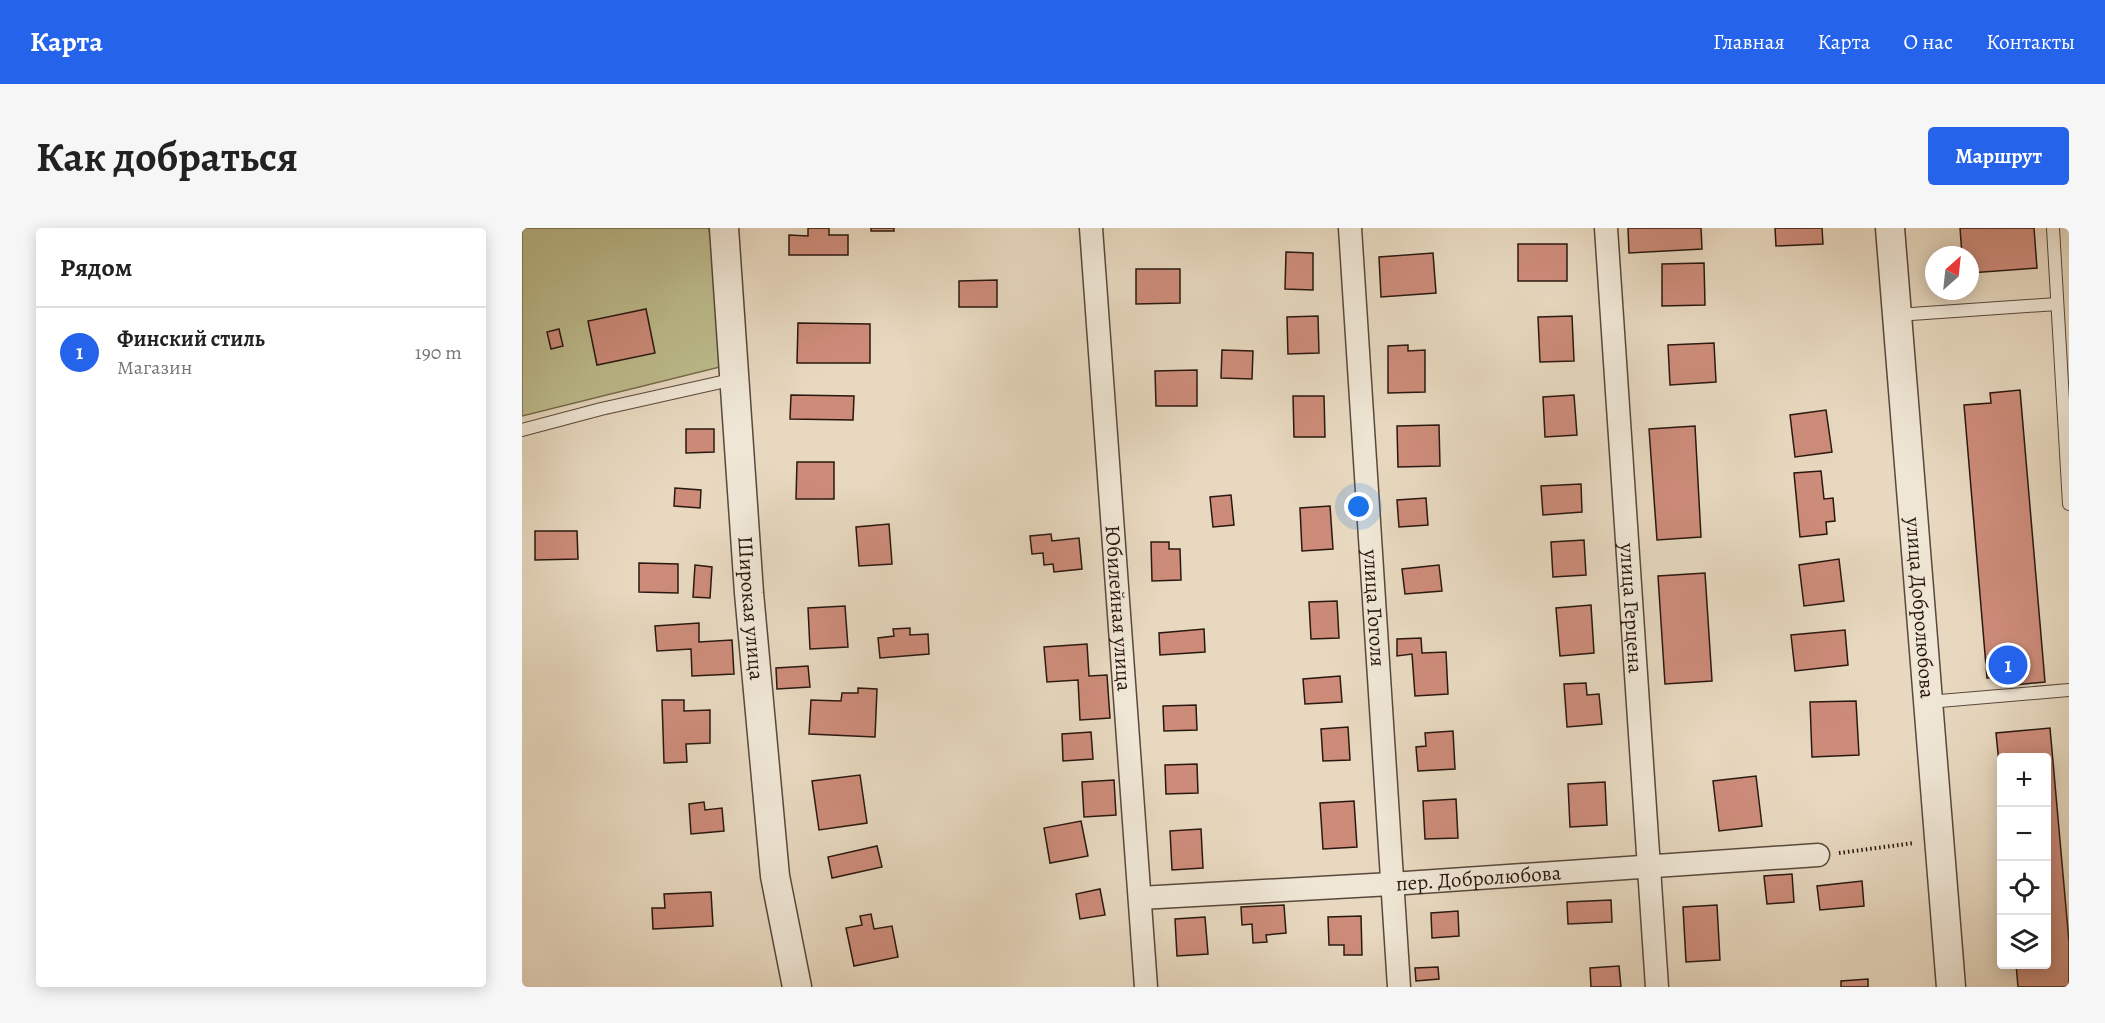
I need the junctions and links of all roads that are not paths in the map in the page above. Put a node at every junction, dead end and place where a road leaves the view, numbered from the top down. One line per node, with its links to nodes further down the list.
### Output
1 (724, 228): 9 (street, Широкая улица)
2 (1091, 228): 17 (street, Юбилейная улица)
3 (1350, 228): 16 (street, улица Гоголя)
4 (1606, 228): 15 (street, улица Герцена)
5 (1890, 228): 8 (street, улица Добролюбова)
6 (2053, 228): 7 (lane)
7 (2057, 304): 8 (lane); 11 (lane)
8 (1896, 315): 13 (street, улица Добролюбова)
9 (735, 379): 10 (lane); 18 (street, Широкая улица)
10 (522, 430)
11 (2069, 504)
12 (2069, 690): 13 (lane)
13 (1928, 702): 22 (street, улица Добролюбова)
14 (1818, 855): 15 (street, пер. Добролюбова)
15 (1648, 867): 16 (street, пер. Добролюбова); 21 (street, улица Герцена)
16 (1391, 884): 17 (street, пер. Добролюбова); 20 (street, улица Гоголя)
17 (1140, 898): 19 (street, Юбилейная улица)
18 (797, 987)
19 (1146, 987)
20 (1399, 987)
21 (1657, 987)
22 (1951, 987)

